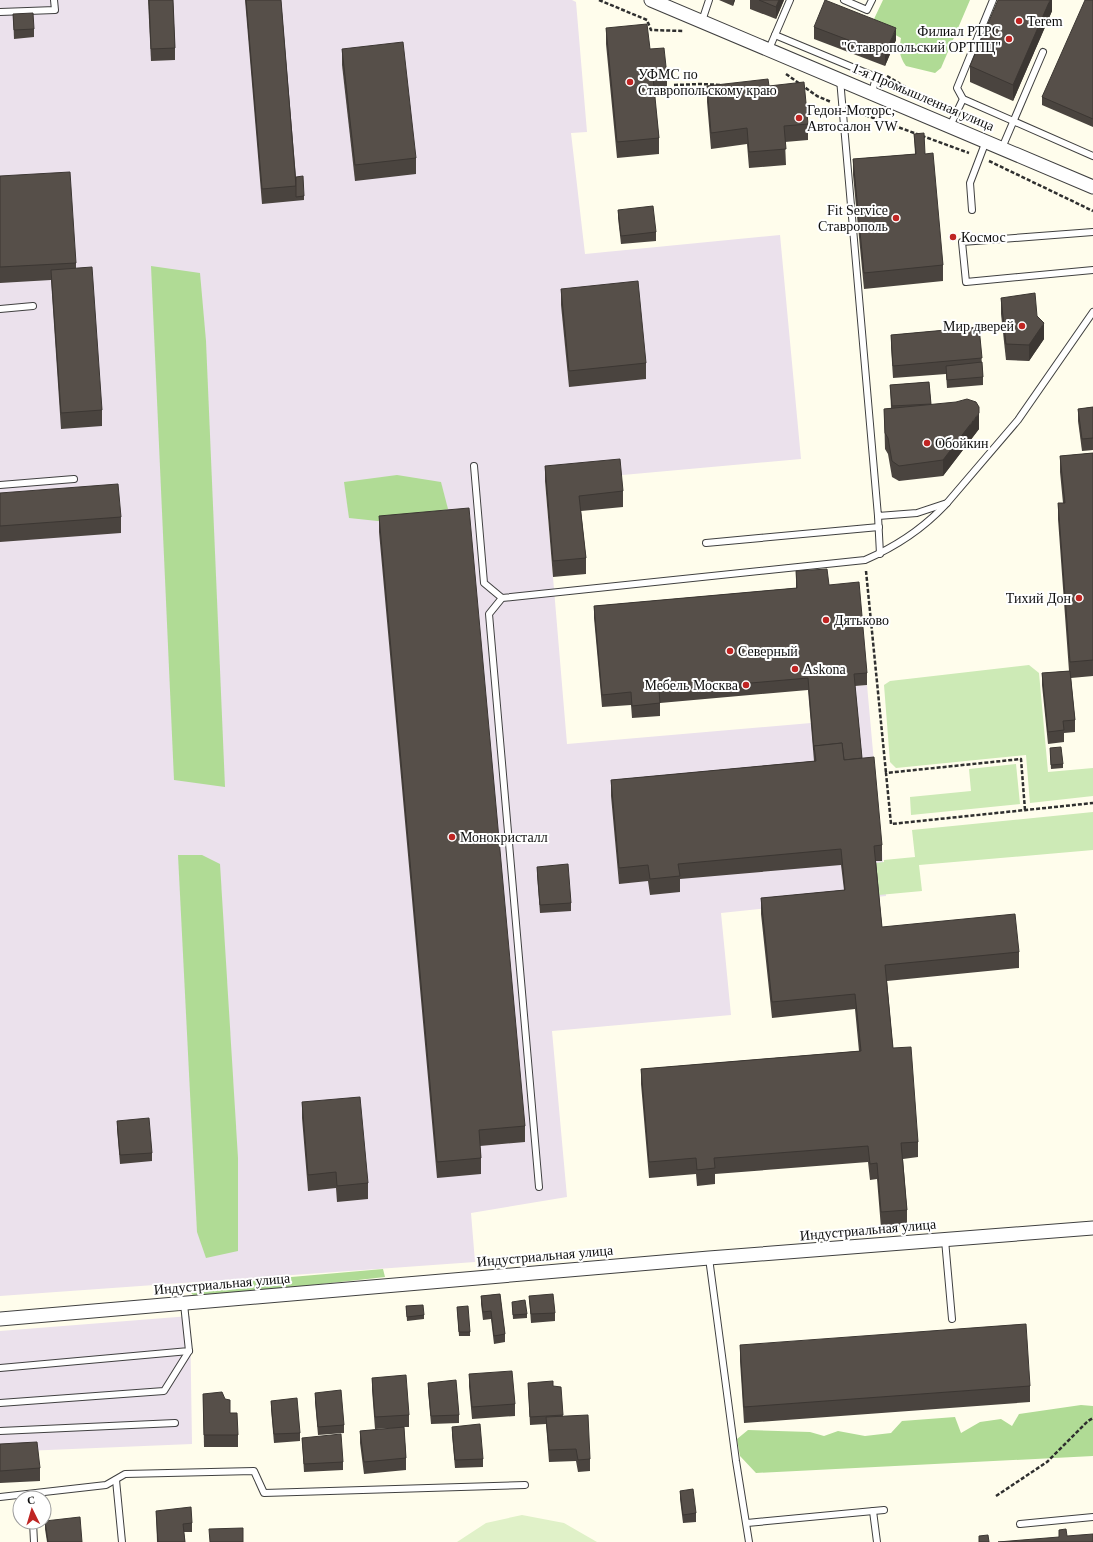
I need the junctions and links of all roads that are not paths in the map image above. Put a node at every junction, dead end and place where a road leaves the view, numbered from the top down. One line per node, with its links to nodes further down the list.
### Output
1 (54, 0): 8 (lane)
2 (651, 0): 9 (street, 1-я Промышленная улица)
3 (709, 0): 9 (lane)
4 (790, 0): 10 (lane)
5 (844, 0): 6 (lane)
6 (872, 0)
7 (993, 0): 15 (lane)
8 (0, 12)
9 (702, 21): 11 (street, 1-я Промышленная улица)
10 (775, 35): 11 (lane); 14 (lane)
11 (769, 49): 13 (street, 1-я Промышленная улица)
12 (1043, 52): 16 (lane)
13 (840, 80): 14 (street, 1-я Промышленная улица); 32 (lane)
14 (872, 93): 17 (street, 1-я Промышленная улица)
15 (963, 99): 16 (lane); 17 (lane)
16 (1013, 122): 19 (lane); 20 (lane)
17 (950, 126): 18 (street, 1-я Промышленная улица)
18 (986, 141): 19 (street, 1-я Промышленная улица); 22 (lane)
19 (1002, 148): 21 (street, 1-я Промышленная улица)
20 (1093, 156)
21 (1093, 187)
22 (972, 210)
23 (1093, 232): 24 (lane)
24 (1093, 270)
25 (32, 306): 26 (lane)
26 (0, 309)
27 (1093, 312): 31 (lane)
28 (474, 466): 36 (lane)
29 (74, 479): 30 (lane)
30 (0, 485)
31 (947, 503): 32 (lane); 35 (lane)
32 (878, 516): 33 (lane)
33 (879, 527): 34 (lane); 35 (lane)
34 (706, 543)
35 (880, 554): 36 (lane)
36 (502, 598): 37 (lane)
37 (539, 1187)
38 (1093, 1228): 39 (street, Индустриальная улица)
39 (945, 1240): 40 (street, Индустриальная улица); 43 (lane)
40 (709, 1258): 41 (street, Индустриальная улица); 57 (lane)
41 (184, 1304): 42 (street, Индустриальная улица); 44 (lane)
42 (0, 1319)
43 (952, 1319)
44 (189, 1351): 45 (lane); 46 (lane)
45 (0, 1368)
46 (0, 1403)
47 (175, 1423): 48 (lane)
48 (0, 1431)
49 (116, 1480): 50 (lane); 51 (lane); 61 (lane)
50 (525, 1485)
51 (52, 1493)
52 (0, 1497): 53 (lane)
53 (12, 1497)
54 (884, 1510): 55 (lane)
55 (873, 1511): 57 (lane); 63 (lane)
56 (1093, 1517): 58 (lane)
57 (747, 1522): 62 (lane)
58 (1020, 1524)
59 (33, 1530): 60 (lane)
60 (34, 1542)
61 (122, 1542)
62 (749, 1542)
63 (876, 1542)

